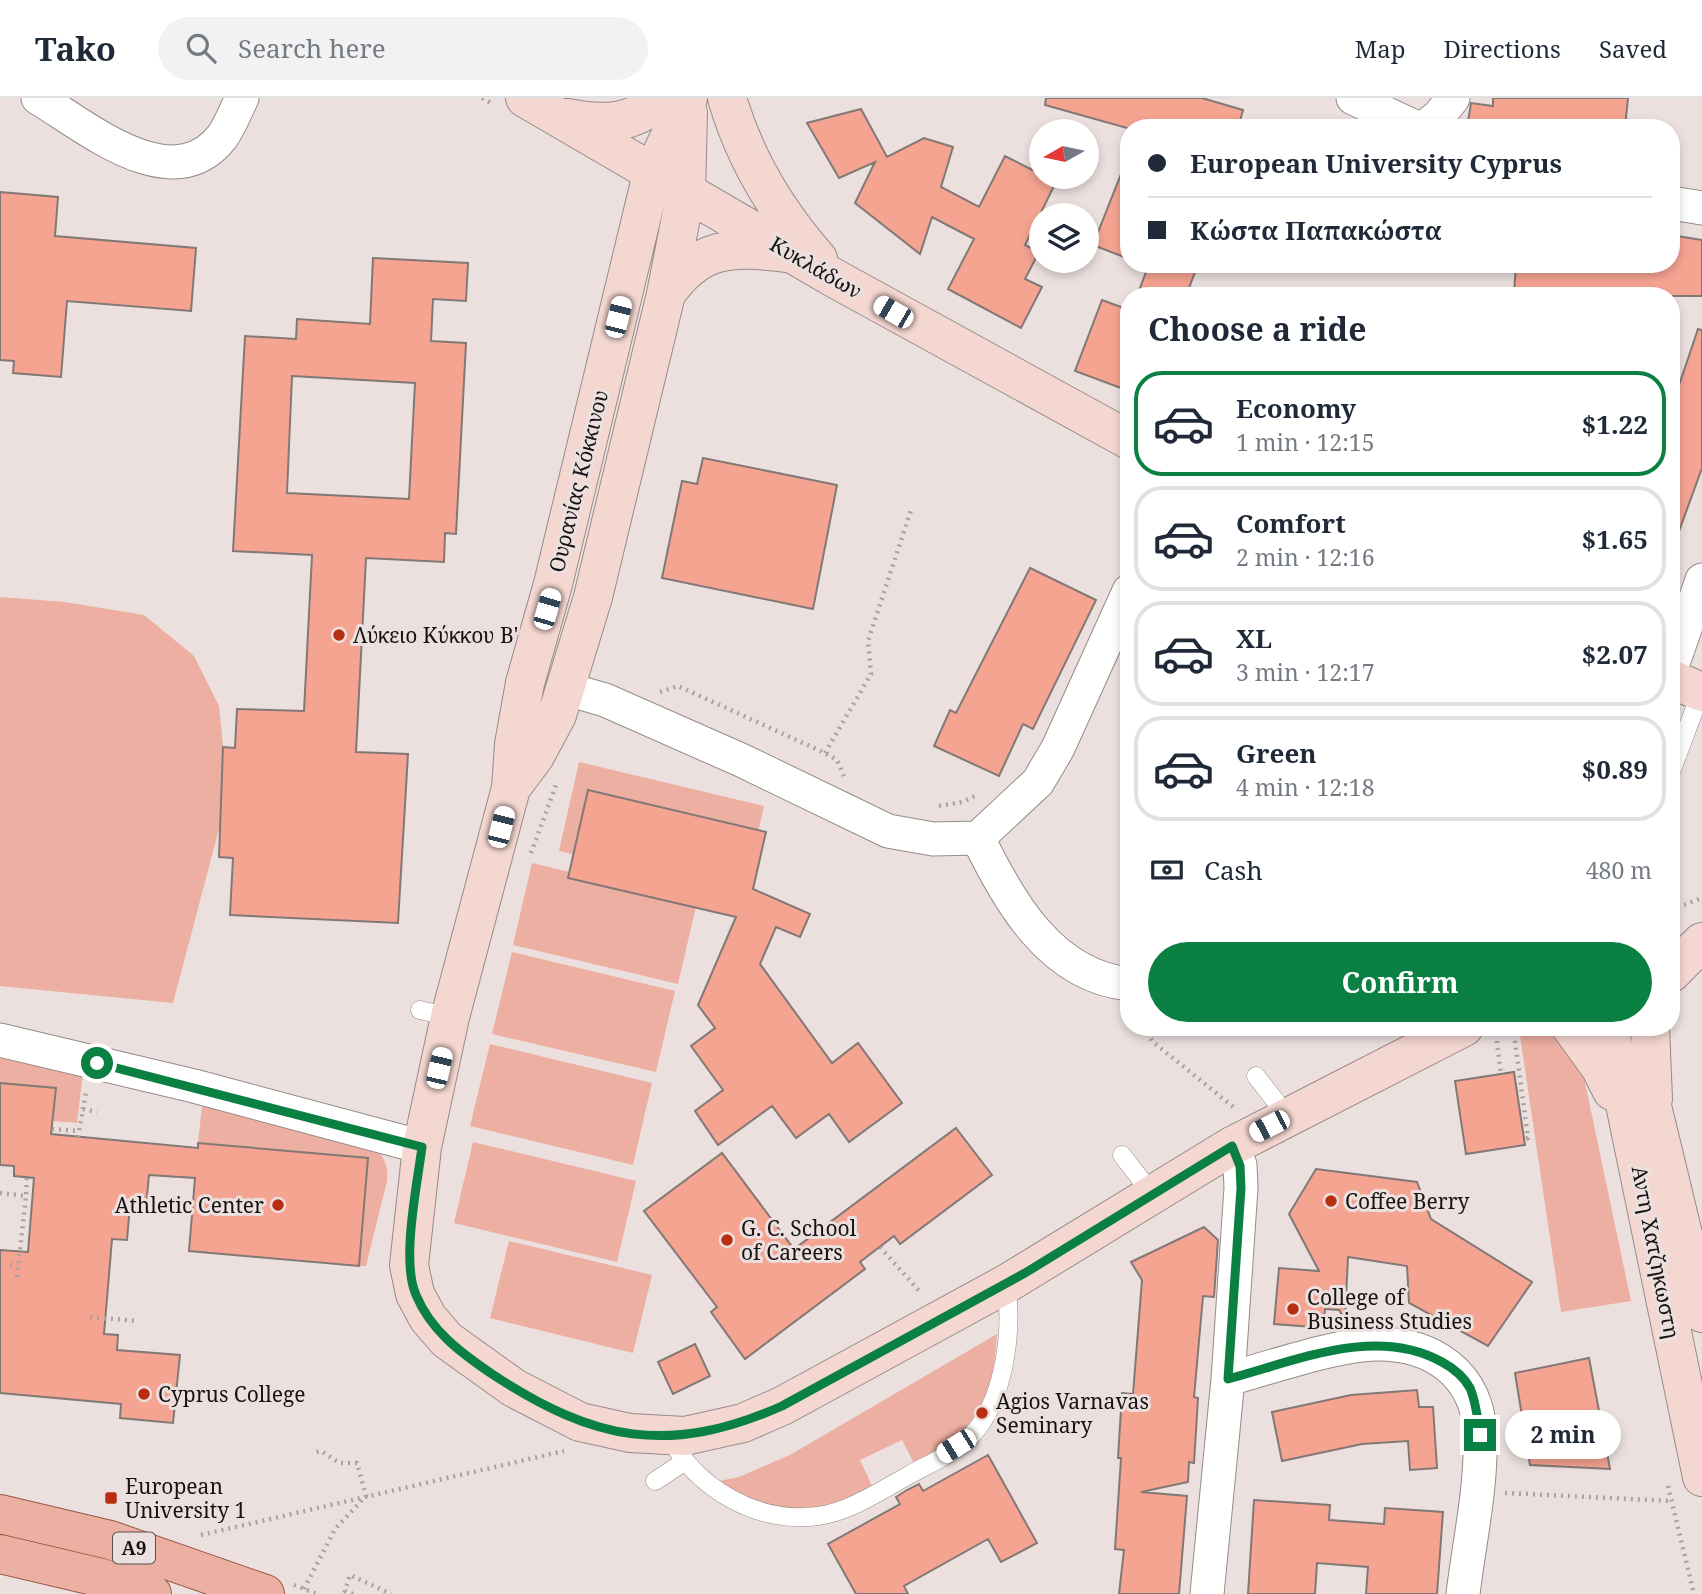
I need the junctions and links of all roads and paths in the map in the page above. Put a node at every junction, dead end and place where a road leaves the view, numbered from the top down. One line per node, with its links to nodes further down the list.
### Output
1 (38, 98): 2 (street)
2 (242, 98)
3 (482, 98): 9 (path)
4 (661, 98): 9 (main road)
5 (688, 98): 12 (main road, Ουρανίας Κόκκινου); 13 (main road, Ουρανίας Κόκκινου)
6 (727, 98): 17 (main road)
7 (1353, 98): 10 (street)
8 (1452, 98): 11 (street)
9 (528, 109): 12 (main road, Κυκλάδων)
10 (1398, 119)
11 (1435, 119)
12 (652, 173): 13 (main road, Κυκλάδων); 31 (main road, Ουρανίας Κόκκινου)
13 (686, 192): 16 (main road, Κυκλάδων); 18 (main road, Ουρανίας Κόκκινου)
14 (1680, 204): 15 (street)
15 (1702, 208)
16 (792, 253): 17 (main road, Κυκλάδων); 18 (main road)
17 (834, 278): 19 (main road, Κυκλάδων)
18 (666, 294): 25 (main road, Ουρανίας Κόκκινου)
19 (1120, 435)
20 (911, 510): 29 (path)
21 (1702, 580): 23 (street)
22 (1120, 611): 34 (street)
23 (1680, 643)
24 (1680, 682): 26 (main road)
25 (567, 689): 31 (main road, Ουρανίας Κόκκινου); 34 (street)
26 (1702, 692): 28 (lane)
27 (650, 693): 29 (path)
28 (1680, 749)
29 (825, 753): 30 (path)
30 (846, 780)
31 (511, 788): 60 (main road, Ουρανίας Κόκκινου)
32 (981, 794): 33 (path)
33 (936, 807)
34 (978, 838): 41 (street)
35 (1702, 898): 36 (path)
36 (1680, 907)
37 (1702, 934): 38 (main road)
38 (1680, 941)
39 (1702, 942): 40 (main road)
40 (1680, 964)
41 (1120, 982)
42 (1149, 1036): 57 (path)
43 (1514, 1036): 59 (path)
44 (1578, 1036): 55 (main road)
45 (1612, 1036): 55 (main road, Αντη Χατζηκωστη)
46 (1630, 1036): 55 (main road, Αντη Χατζηκωστη)
47 (1649, 1036): 55 (main road)
48 (1462, 1039): 50 (path); 56 (main road, Ουρανίας Κόκκινου)
49 (0, 1040): 60 (street)
50 (1502, 1074)
51 (1256, 1076): 56 (lane)
52 (86, 1088): 53 (path)
53 (83, 1110): 54 (path); 58 (path)
54 (97, 1112)
55 (1642, 1113): 72 (main road, Αντη Χατζηκωστη); 79 (main road, Αντη Χατζηκωστη)
56 (1288, 1117): 57 (main road, Ουρανίας Κόκκινου)
57 (1235, 1128): 64 (main road, Ουρανίας Κόκκινου); 75 (street)
58 (52, 1129)
59 (1524, 1139)
60 (422, 1147): 76 (main road, Ουρανίας Κόκκινου)
61 (1122, 1155): 64 (lane)
62 (27, 1177): 65 (path)
63 (0, 1193): 65 (path)
64 (1152, 1194): 70 (main road, Ουρανίας Κόκκινου)
65 (26, 1196): 68 (path)
66 (880, 1247): 71 (path)
67 (10, 1265): 68 (path)
68 (18, 1265): 69 (path)
69 (17, 1277)
70 (1006, 1284): 77 (main road, Ουρανίας Κόκκινου); 77 (lane)
71 (921, 1293)
72 (1702, 1313)
73 (90, 1317): 74 (path)
74 (138, 1321)
75 (1228, 1379): 81 (street); 92 (street)
76 (574, 1436): 77 (main road, Ουρανίας Κόκκινου); 82 (path)
77 (676, 1449): 80 (lane)
78 (312, 1453): 82 (path)
79 (1702, 1477)
80 (655, 1481)
81 (1475, 1492): 83 (path); 93 (street)
82 (366, 1496): 85 (path); 87 (path)
83 (1672, 1501)
84 (0, 1514): 89 (main road, A9)
85 (199, 1536)
86 (0, 1554): 88 (main road, A9)
87 (304, 1589)
88 (152, 1594)
89 (265, 1594)
90 (353, 1594): 91 (path)
91 (391, 1594)
92 (1207, 1594)
93 (1463, 1594)

